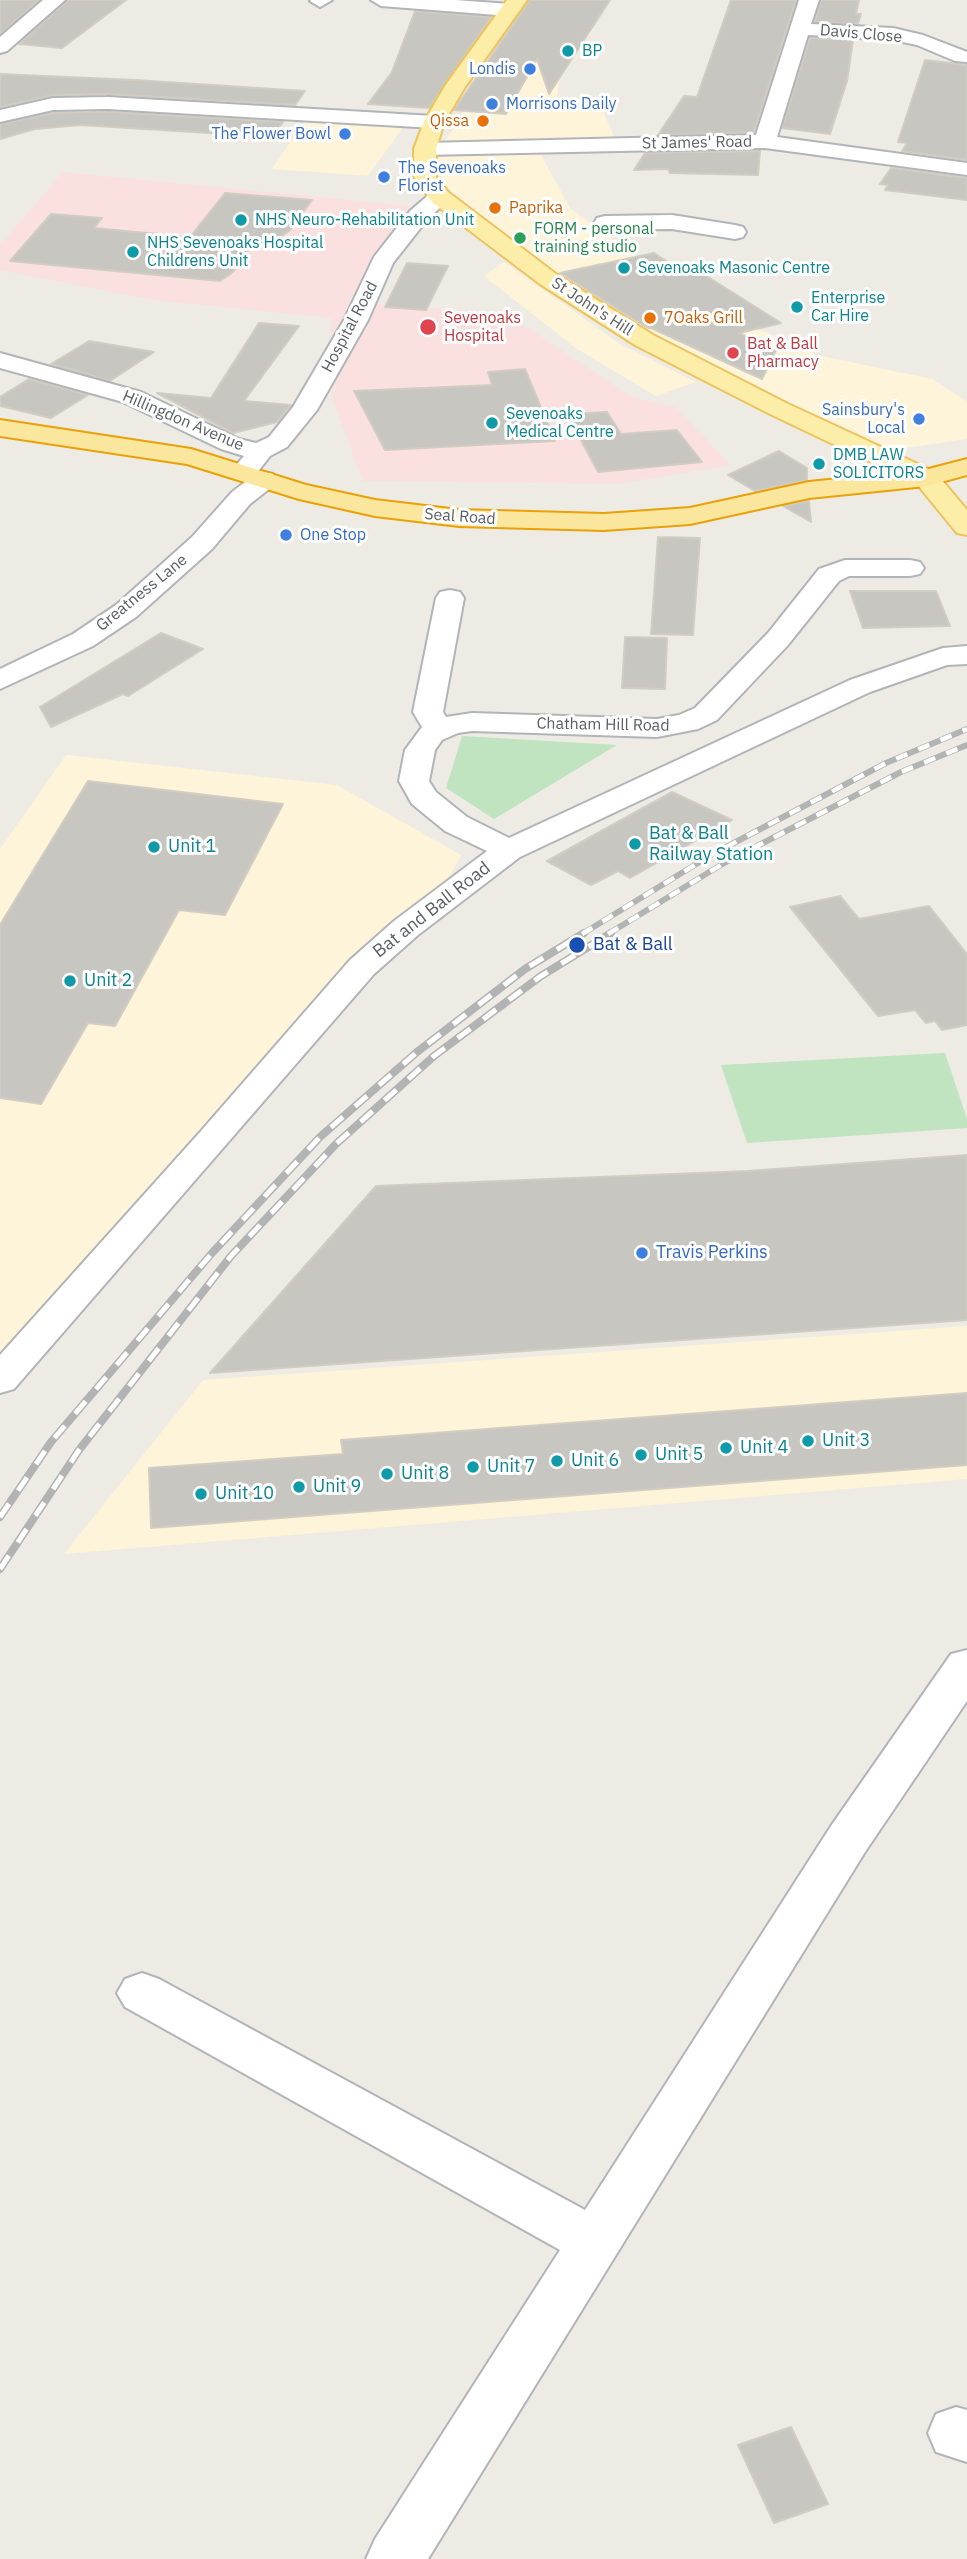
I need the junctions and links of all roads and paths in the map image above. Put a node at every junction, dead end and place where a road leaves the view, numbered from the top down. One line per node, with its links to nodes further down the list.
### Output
1 (55, 0): 6 (street)
2 (381, 0): 4 (street)
3 (809, 0): 5 (street)
4 (514, 5): 9 (main road, St John's Hill)
5 (800, 29): 7 (street, Davis Close); 10 (street)
6 (0, 47)
7 (962, 57)
8 (0, 116): 9 (street)
9 (434, 122): 11 (main road, St John's Hill)
10 (765, 142): 11 (street, St James' Road); 12 (street, St James' Road)
11 (425, 149): 13 (main road, St John's Hill)
12 (967, 169)
13 (440, 197): 19 (street, Hospital Road); 20 (main road, St John's Hill)
14 (606, 223): 15 (street)
15 (736, 232)
16 (0, 360): 19 (street, Hillingdon Avenue)
17 (0, 428): 19 (highway, Seal Road)
18 (967, 467): 20 (highway, Seal Road)
19 (254, 468): 20 (highway, Seal Road); 25 (street, Greatness Lane)
20 (926, 478): 21 (main road)
21 (967, 527)
22 (910, 568): 26 (street, Chatham Hill Road)
23 (450, 598): 26 (street)
24 (967, 655): 27 (street, Bat and Ball Road)
25 (0, 680)
26 (439, 729): 27 (street)
27 (509, 850): 28 (street, Bat and Ball Road)
28 (0, 1380)
29 (967, 1666): 31 (street)
30 (142, 1993): 31 (street)
31 (596, 2243): 32 (street)
32 (395, 2559)

